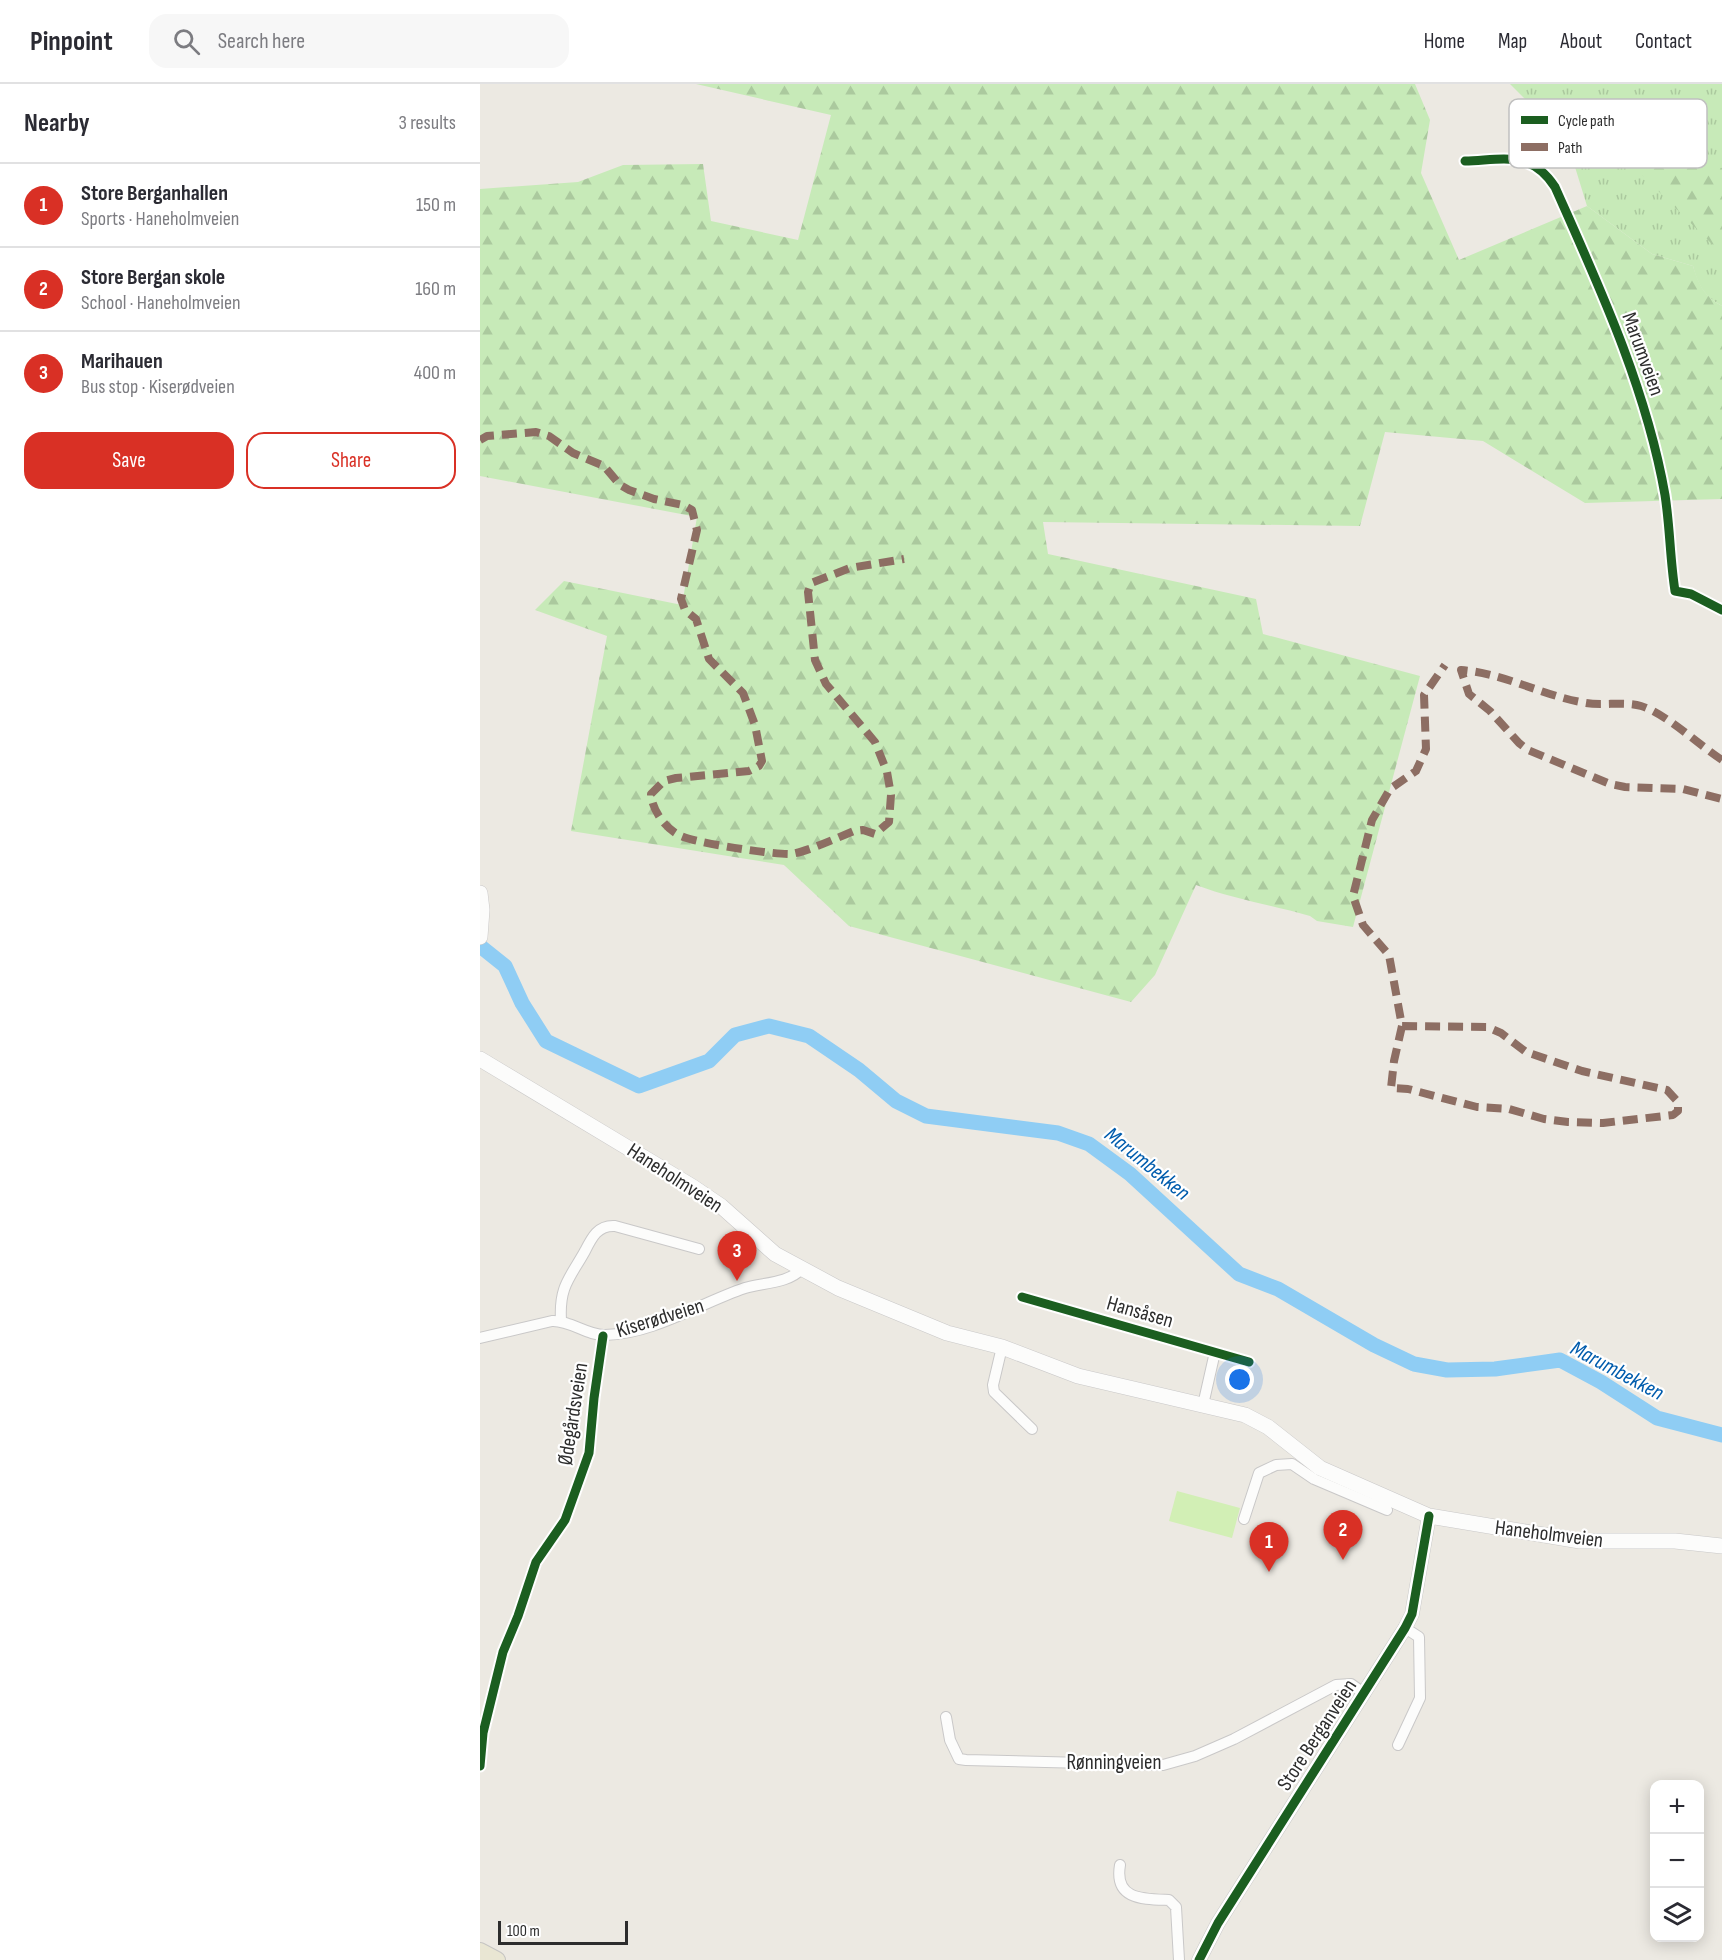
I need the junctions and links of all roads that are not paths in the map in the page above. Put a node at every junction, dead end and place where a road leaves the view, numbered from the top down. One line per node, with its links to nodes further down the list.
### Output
1 (1509, 159): 2 (street, Marumveien)
2 (1465, 161)
3 (1539, 168): 4 (street, Marumveien)
4 (1722, 610)
5 (480, 893): 6 (main road)
6 (480, 937)
7 (480, 1059): 9 (main road, Haneholmveien)
8 (699, 1249): 11 (street)
9 (801, 1269): 12 (street, Kiserødveien); 14 (main road, Haneholmveien)
10 (1022, 1297): 15 (street, Hansåsen)
11 (561, 1320): 12 (street, Kiserødveien); 13 (street)
12 (603, 1336): 27 (street, Ødegårdsveien)
13 (480, 1338)
14 (1002, 1347): 17 (main road, Haneholmveien); 18 (street)
15 (1215, 1352): 16 (street, Hansåsen); 17 (street)
16 (1249, 1362)
17 (1203, 1405): 19 (main road, Haneholmveien)
18 (1032, 1429)
19 (1303, 1464): 20 (main road, Haneholmveien); 21 (street, Haneholmveien)
20 (1429, 1516): 22 (main road, Haneholmveien); 23 (street, Store Berganveien)
21 (1244, 1519)
22 (1722, 1546)
23 (1405, 1628): 24 (street, Store Berganveien); 26 (street)
24 (1365, 1694): 25 (street, Rønningveien); 32 (street, Store Berganveien)
25 (946, 1717)
26 (1398, 1745)
27 (480, 1766)
28 (1120, 1865): 31 (street)
29 (480, 1951): 30 (main road)
30 (497, 1960)
31 (1179, 1960)
32 (1199, 1960)

